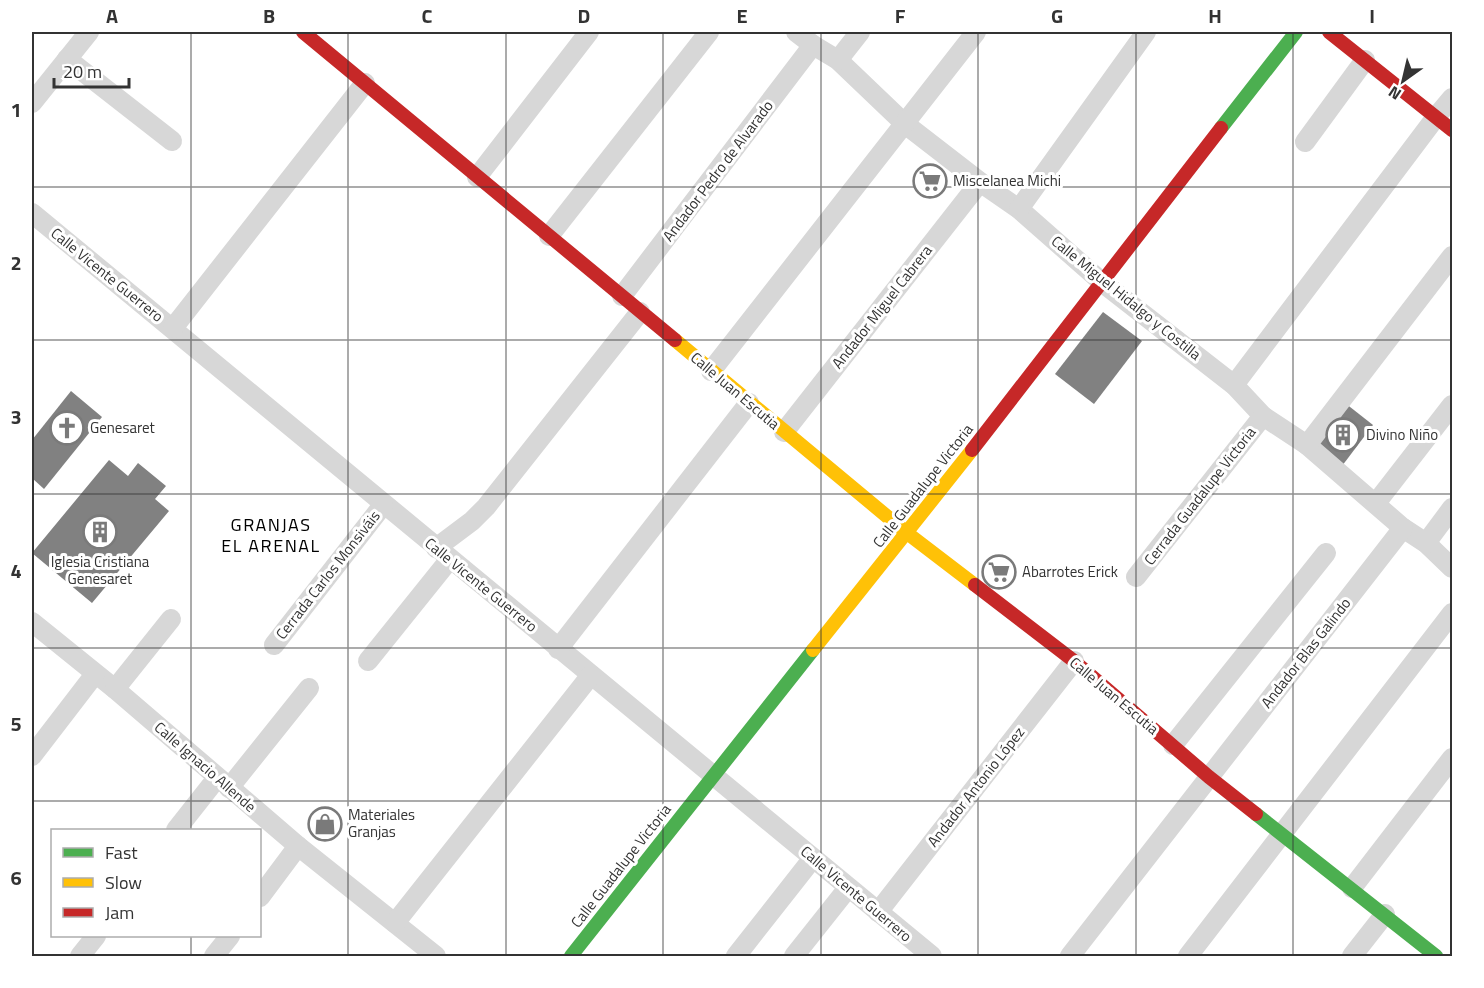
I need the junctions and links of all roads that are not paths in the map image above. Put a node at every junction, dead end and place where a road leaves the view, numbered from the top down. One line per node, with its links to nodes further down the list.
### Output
1 (89, 32): 12 (street)
2 (303, 32): 15 (street, Calle Juan Escutia)
3 (590, 32): 23 (street)
4 (709, 32): 27 (street)
5 (796, 32): 11 (street, Calle Miguel Hidalgo y Costilla)
6 (861, 32): 13 (street)
7 (976, 32): 19 (street)
8 (1146, 32): 25 (street)
9 (1296, 32): 29 (street, Calle Guadalupe Victoria)
10 (1329, 32): 14 (street)
11 (813, 45): 13 (street, Calle Miguel Hidalgo y Costilla); 30 (street, Andador Pedro de Alvarado)
12 (67, 59): 17 (street); 21 (street)
13 (838, 60): 19 (street, Calle Miguel Hidalgo y Costilla)
14 (1365, 60): 18 (street); 22 (street)
15 (364, 83): 23 (street, Calle Juan Escutia); 32 (street)
16 (1452, 98): 18 (street)
17 (32, 103)
18 (1436, 117): 20 (street); 34 (street)
19 (905, 124): 24 (street, Calle Miguel Hidalgo y Costilla); 33 (street)
20 (1452, 130)
21 (172, 141)
22 (1305, 142)
23 (477, 177): 27 (street, Calle Juan Escutia)
24 (980, 182): 25 (street, Calle Miguel Hidalgo y Costilla); 38 (street, Andador Miguel Cabrera)
25 (1019, 209): 29 (street, Calle Miguel Hidalgo y Costilla)
26 (32, 213): 32 (street, Calle Vicente Guerrero)
27 (549, 236): 30 (street, Calle Juan Escutia)
28 (1452, 256): 39 (street)
29 (1103, 283): 34 (street, Calle Miguel Hidalgo y Costilla); 44 (street, Calle Guadalupe Victoria)
30 (622, 296): 31 (street, Calle Juan Escutia)
31 (640, 312): 33 (street, Calle Juan Escutia); 46 (street)
32 (173, 328): 41 (street, Calle Vicente Guerrero)
33 (711, 371): 35 (street, Calle Juan Escutia)
34 (1234, 385): 37 (street, Calle Miguel Hidalgo y Costilla)
35 (749, 403): 38 (street, Calle Juan Escutia); 54 (street)
36 (1452, 405): 40 (street)
37 (1263, 416): 39 (street, Calle Miguel Hidalgo y Costilla); 49 (street, Cerrada Guadalupe Victoria)
38 (784, 432): 44 (street, Calle Juan Escutia)
39 (1307, 445): 40 (street, Calle Miguel Hidalgo y Costilla)
40 (1376, 503): 43 (street, Calle Miguel Hidalgo y Costilla)
41 (383, 505): 46 (street, Calle Vicente Guerrero); 53 (street, Cerrada Carlos Monsiváis)
42 (1452, 508): 45 (street)
43 (1403, 528): 45 (street, Calle Miguel Hidalgo y Costilla); 65 (street, Andador Blas Galindo)
44 (907, 533): 56 (street, Calle Juan Escutia); 64 (street, Calle Guadalupe Victoria)
45 (1426, 543): 48 (street, Calle Miguel Hidalgo y Costilla)
46 (443, 553): 54 (street, Calle Vicente Guerrero); 55 (street)
47 (1326, 553): 61 (street, Calle Juan Escutia)
48 (1452, 568)
49 (1136, 576)
50 (1452, 613): 68 (street)
51 (171, 620): 60 (street)
52 (32, 622): 57 (street, Calle Ignacio Allende)
53 (274, 645)
54 (558, 649): 58 (street, Calle Vicente Guerrero)
55 (368, 661)
56 (1074, 661): 61 (street, Calle Juan Escutia); 74 (street, Andador Antonio López)
57 (95, 674): 60 (street, Calle Ignacio Allende); 62 (street)
58 (591, 675): 64 (street, Calle Vicente Guerrero); 76 (street)
59 (309, 688): 66 (street)
60 (115, 689): 66 (street, Calle Ignacio Allende)
61 (1173, 745): 65 (street, Calle Juan Escutia)
62 (32, 756)
63 (1452, 758): 72 (street)
64 (712, 776): 70 (street, Calle Vicente Guerrero); 82 (street, Calle Guadalupe Victoria)
65 (1209, 777): 68 (street, Calle Juan Escutia); 86 (street, Andador Blas Galindo)
66 (223, 783): 67 (street); 69 (street, Calle Ignacio Allende)
67 (178, 829)
68 (1281, 835): 72 (street, Calle Juan Escutia); 87 (street)
69 (298, 846): 73 (street); 76 (street, Calle Ignacio Allende)
70 (813, 858): 71 (street, Calle Vicente Guerrero); 83 (street)
71 (848, 888): 74 (street, Calle Vicente Guerrero); 84 (street)
72 (1352, 888): 75 (street, Calle Juan Escutia)
73 (261, 896)
74 (878, 912): 85 (street, Calle Vicente Guerrero)
75 (1384, 914): 88 (street); 89 (street, Calle Juan Escutia)
76 (395, 923): 81 (street, Calle Ignacio Allende)
77 (95, 937): 79 (street)
78 (229, 937): 80 (street)
79 (80, 957)
80 (214, 957)
81 (436, 957)
82 (571, 957)
83 (736, 957)
84 (794, 957)
85 (932, 957)
86 (1070, 957)
87 (1188, 957)
88 (1352, 957)
89 (1436, 957)

